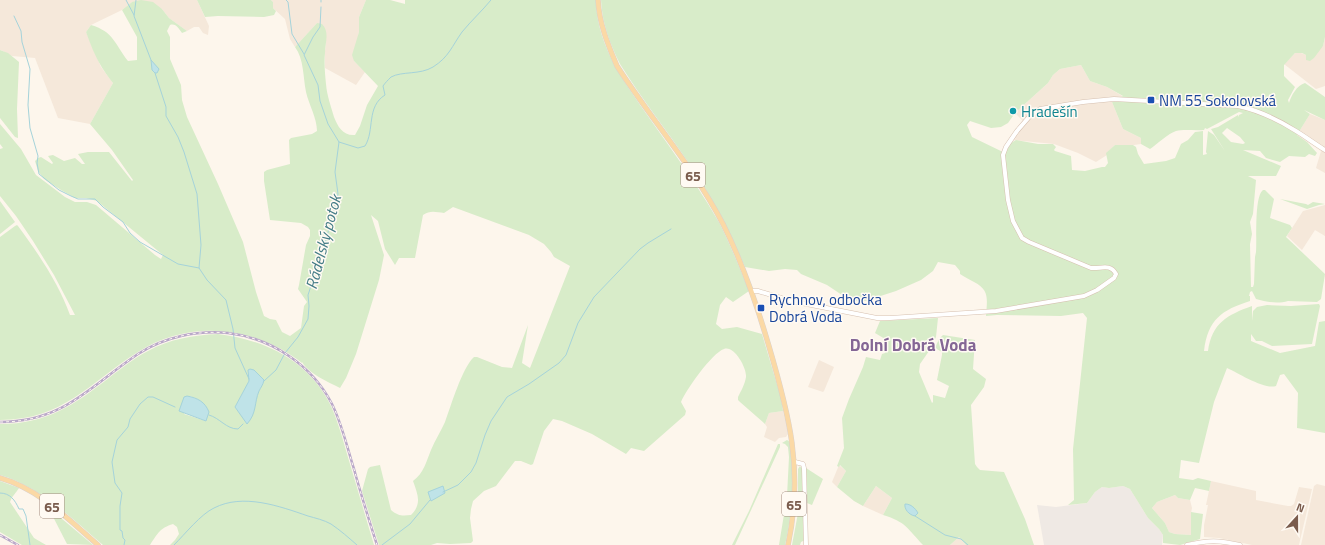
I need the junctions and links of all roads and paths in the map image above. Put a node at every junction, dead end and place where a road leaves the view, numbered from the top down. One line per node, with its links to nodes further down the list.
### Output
1 (598, 0): 3 (main road, 65)
2 (1325, 150): 3 (street)
3 (752, 290): 4 (main road, 65)
4 (795, 462): 7 (main road, 65); 8 (street)
5 (0, 478): 6 (main road, 65)
6 (98, 545)
7 (788, 545)
8 (806, 545)
9 (1187, 545): 10 (street)
10 (1240, 545)

